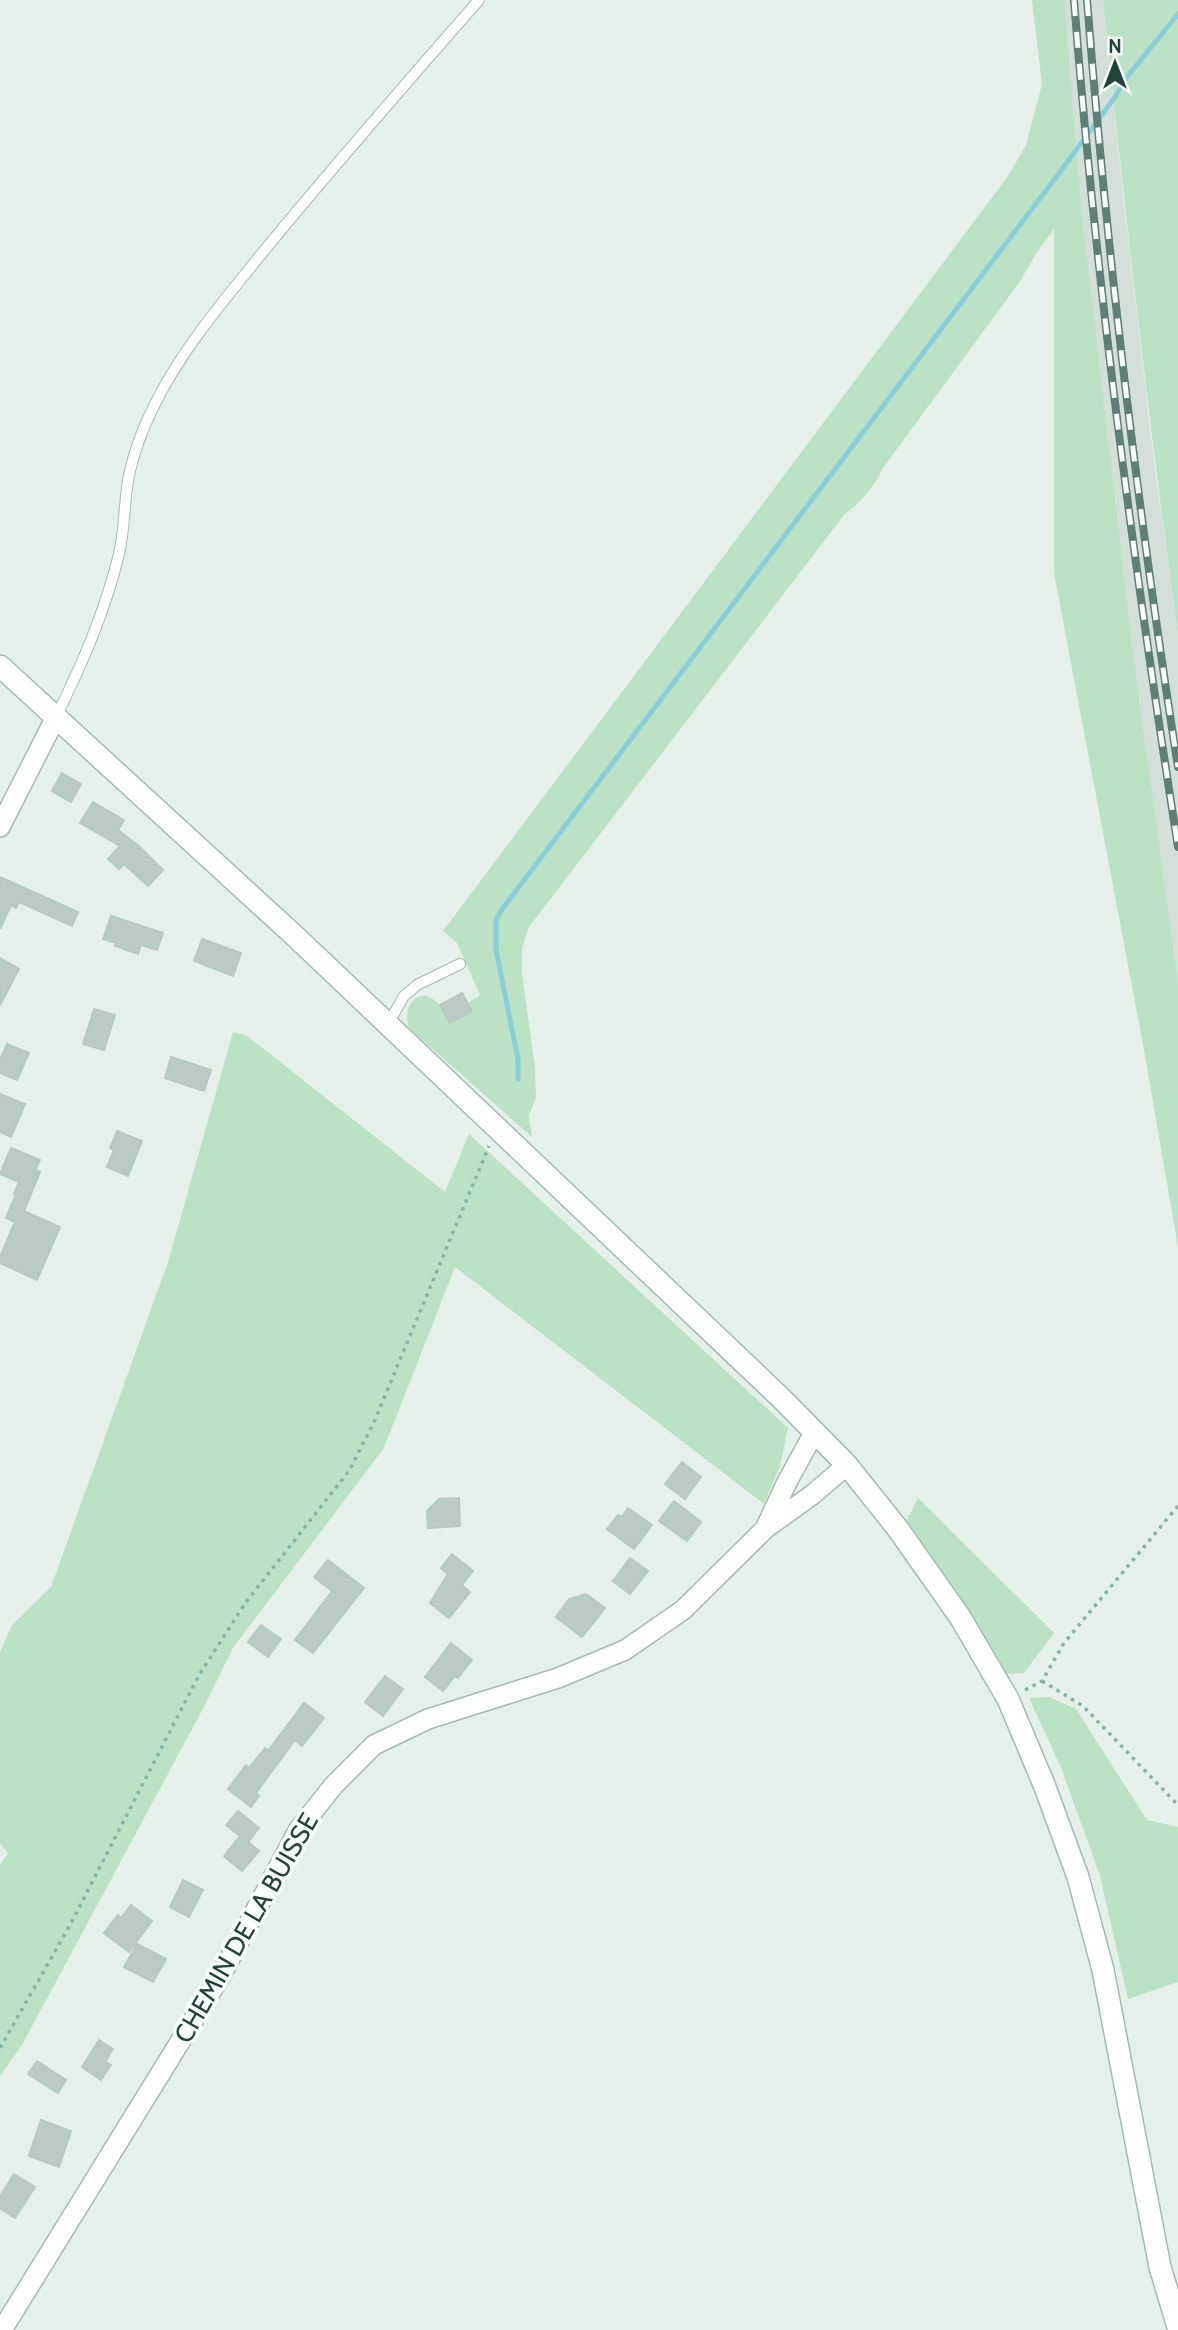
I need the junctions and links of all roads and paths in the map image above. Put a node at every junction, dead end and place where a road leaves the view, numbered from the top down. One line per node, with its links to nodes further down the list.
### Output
1 (479, 0): 3 (lane)
2 (0, 666): 3 (street)
3 (56, 717): 4 (street); 6 (street)
4 (0, 827)
5 (460, 964): 6 (lane)
6 (388, 1024): 7 (street)
7 (496, 1127): 8 (street); 15 (path)
8 (815, 1432): 9 (street); 11 (street, CHEMIN DE LA BUISSE)
9 (847, 1465): 11 (street, CHEMIN DE LA BUISSE); 13 (street)
10 (1178, 1506): 12 (path)
11 (765, 1528): 17 (street, CHEMIN DE LA BUISSE)
12 (1042, 1681): 13 (path); 14 (path)
13 (1008, 1699): 16 (street)
14 (1178, 1805)
15 (0, 2048)
16 (1178, 2327)
17 (2, 2330)

